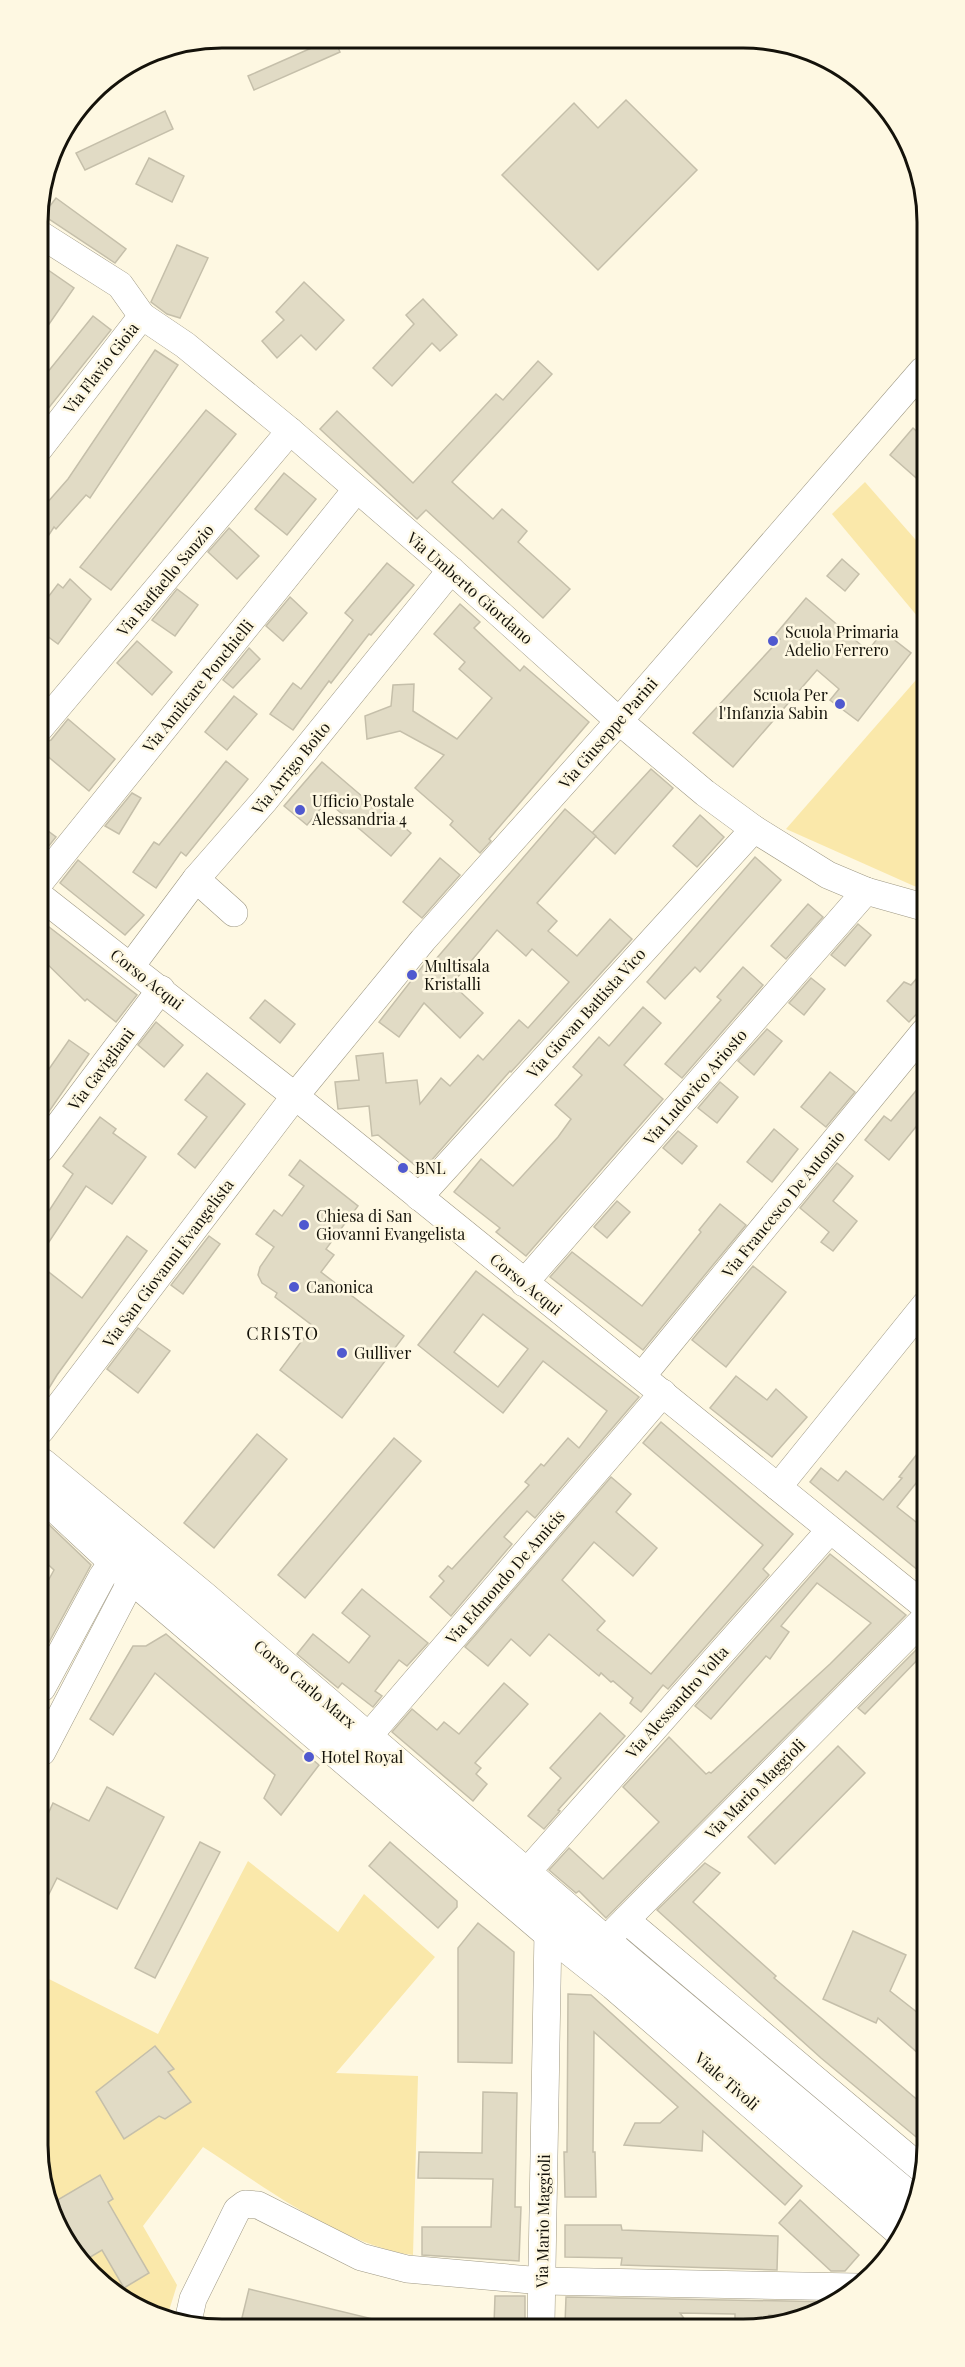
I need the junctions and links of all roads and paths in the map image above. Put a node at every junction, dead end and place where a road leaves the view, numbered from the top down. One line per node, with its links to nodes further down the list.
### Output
1 (48, 239): 2 (street, Via Umberto Giordano)
2 (142, 316): 4 (street, Via Umberto Giordano); 5 (street, Via Flavio Gioia)
3 (917, 377): 9 (street, Via Giuseppe Parini)
4 (290, 431): 6 (street, Via Umberto Giordano); 8 (street, Via Raffaello Sanzio)
5 (48, 437)
6 (356, 490): 7 (street, Via Umberto Giordano); 12 (street, Via Amilcare Ponchielli)
7 (451, 570): 9 (street, Via Umberto Giordano); 11 (street, Via Arrigo Boito)
8 (48, 718)
9 (619, 721): 10 (street, Via Umberto Giordano); 20 (street, Via Giuseppe Parini)
10 (754, 828): 13 (street, Via Umberto Giordano); 22 (street, Via Giovan Battista Vico)
11 (196, 879): 16 (street); 17 (street, Via Arrigo Boito)
12 (48, 888)
13 (866, 891): 15 (street, Via Umberto Giordano); 23 (street, Via Ludovico Ariosto)
14 (48, 902): 17 (street, Corso Acqui)
15 (917, 905)
16 (234, 913)
17 (131, 966): 18 (street, Corso Acqui)
18 (161, 989): 20 (street, Corso Acqui); 21 (street, Via Gavigliani)
19 (917, 1041): 25 (street, Via Francesco De Antonio)
20 (295, 1096): 22 (street, Corso Acqui); 27 (street, Via San Giovanni Evangelista)
21 (48, 1140)
22 (419, 1197): 23 (street, Corso Acqui)
23 (524, 1283): 25 (street, Corso Acqui)
24 (917, 1315): 29 (street)
25 (642, 1376): 26 (street, Corso Acqui)
26 (663, 1393): 29 (street, Corso Acqui); 37 (street, Via Edmondo De Amicis)
27 (48, 1422)
28 (48, 1472): 32 (main road, Corso Carlo Marx)
29 (778, 1487): 31 (street, Corso Acqui)
30 (48, 1498): 32 (main road, Corso Carlo Marx)
31 (830, 1530): 33 (street, Corso Acqui); 38 (street, Via Alessandro Volta)
32 (128, 1561): 35 (street); 36 (street); 37 (main road, Corso Carlo Marx)
33 (917, 1600)
34 (917, 1626): 40 (street, Via Mario Maggioli)
35 (48, 1678)
36 (48, 1741)
37 (357, 1749): 38 (main road, Corso Carlo Marx); 39 (main road, Corso Carlo Marx)
38 (525, 1874): 39 (main road, Corso Carlo Marx)
39 (556, 1919): 40 (main road, Viale Tivoli); 43 (street, Via Mario Maggioli)
40 (605, 1941): 41 (main road, Viale Tivoli); 42 (main road, Viale Tivoli)
41 (911, 2190)
42 (897, 2226)
43 (542, 2281): 44 (street); 45 (street); 46 (street, Via Mario Maggioli)
44 (844, 2287)
45 (189, 2316)
46 (541, 2319)

